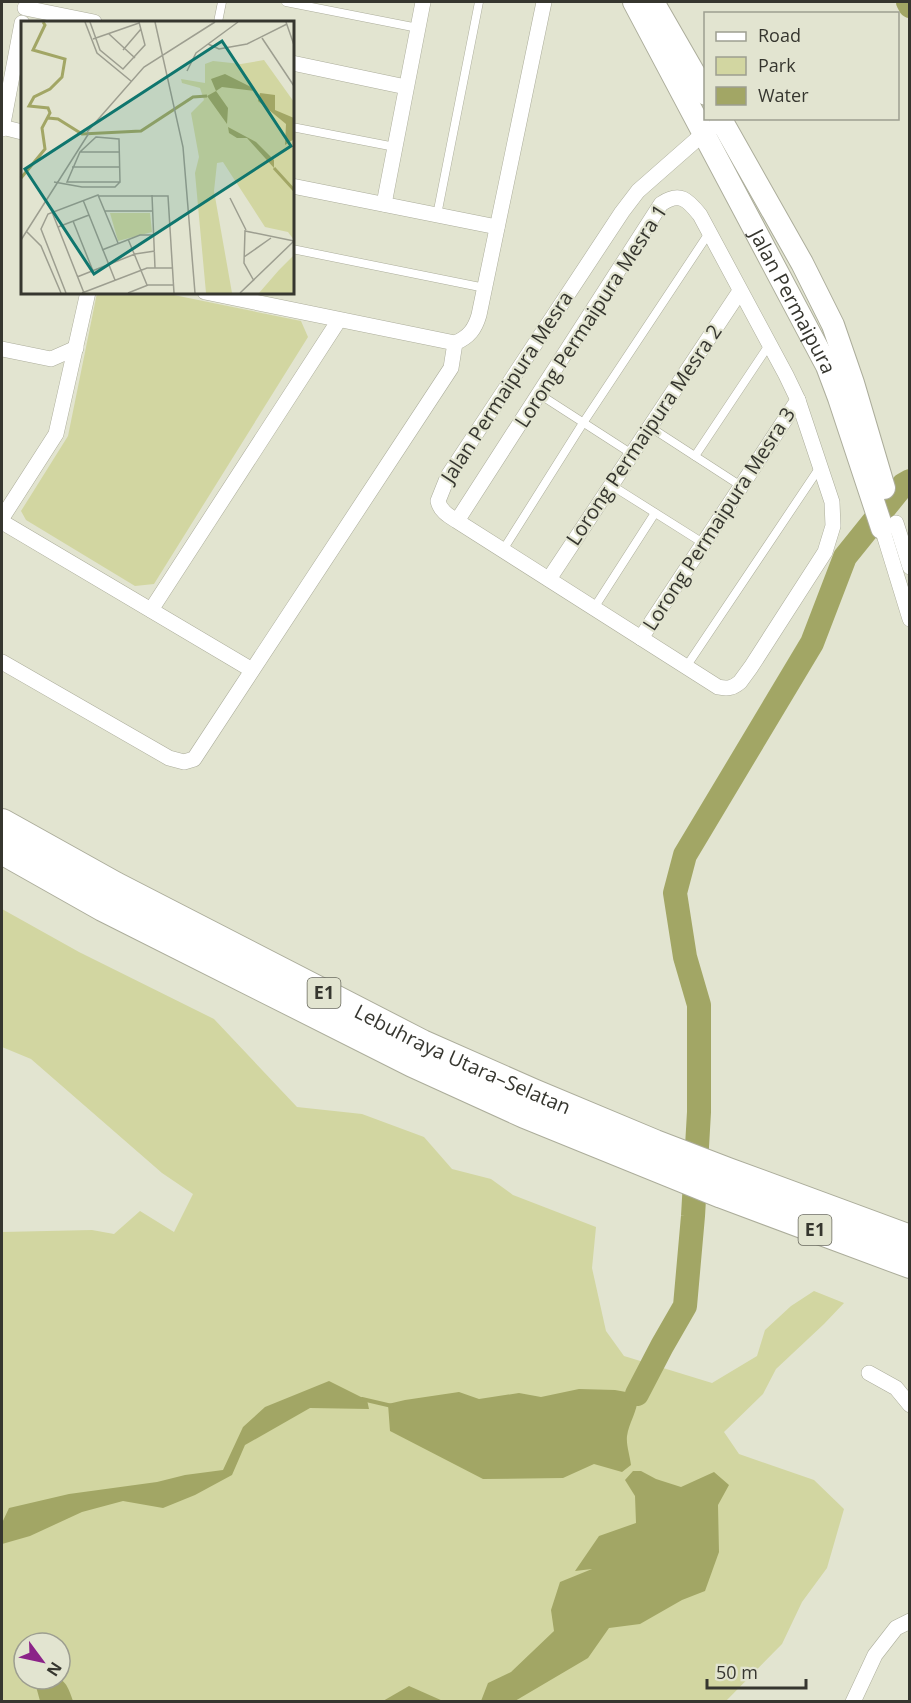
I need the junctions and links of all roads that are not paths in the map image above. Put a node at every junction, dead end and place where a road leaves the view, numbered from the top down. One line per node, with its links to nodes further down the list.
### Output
1 (222, 2): 10 (lane)
2 (286, 2): 11 (lane)
3 (423, 2): 11 (street)
4 (479, 2): 25 (lane)
5 (544, 2): 26 (street)
6 (634, 2): 17 (main road, Jalan Permaipura)
7 (653, 2): 16 (main road)
8 (24, 14): 9 (street)
9 (85, 21)
10 (218, 21)
11 (418, 28): 15 (street)
12 (21, 44): 14 (street)
13 (294, 63): 15 (street)
14 (18, 74): 20 (street)
15 (406, 87): 22 (street)
16 (704, 92)
17 (704, 108)
18 (715, 125): 50 (street, Jalan Permaipura Mesra); 51 (main road, Jalan Permaipura)
19 (294, 127): 22 (lane)
20 (2, 128): 21 (street)
21 (21, 132)
22 (395, 147): 24 (street)
23 (294, 186): 24 (street)
24 (384, 204): 25 (street)
25 (437, 215): 26 (street)
26 (497, 227): 29 (street)
27 (710, 233): 30 (street, Lorong Permaipura Mesra 1); 39 (street, Lorong Permaipura Mesra 1); 41 (lane)
28 (294, 249): 29 (lane)
29 (485, 288): 35 (street)
30 (740, 291): 36 (street, Lorong Permaipura Mesra 1); 42 (street, Lorong Permaipura Mesra 2)
31 (88, 294): 37 (street)
32 (222, 294): 33 (street)
33 (238, 296): 34 (street)
34 (339, 320): 35 (street); 57 (street)
35 (455, 343): 62 (street)
36 (770, 344): 40 (street, Lorong Permaipura Mesra 1); 44 (lane)
37 (76, 348): 38 (street); 49 (street)
38 (2, 349)
39 (539, 394): 41 (lane); 50 (street, Lorong Permaipura Mesra 1)
40 (798, 400): 45 (street, Lorong Permaipura Mesra 1); 47 (street, Lorong Permaipura Mesra 3)
41 (583, 423): 43 (lane); 53 (lane)
42 (650, 427): 43 (street, Lorong Permaipura Mesra 2); 44 (lane)
43 (632, 454): 46 (street, Lorong Permaipura Mesra 2)
44 (695, 456): 47 (lane)
45 (820, 466): 61 (lane); 61 (street, Jalan Permaipura Mesra)
46 (611, 485): 48 (lane); 55 (street, Lorong Permaipura Mesra 2)
47 (741, 486): 52 (street, Lorong Permaipura Mesra 3)
48 (655, 513): 52 (lane); 56 (lane)
49 (2, 520): 57 (street)
50 (457, 521): 53 (street, Jalan Permaipura Mesra)
51 (889, 526): 54 (street, Jalan Permaipura); 58 (street, Jalan Permaipura)
52 (703, 543): 59 (street, Lorong Permaipura Mesra 3)
53 (503, 550): 55 (street, Jalan Permaipura Mesra)
54 (909, 567)
55 (549, 579): 56 (street, Jalan Permaipura Mesra)
56 (594, 608): 59 (street, Jalan Permaipura Mesra)
57 (151, 610): 62 (street)
58 (909, 619)
59 (641, 638): 61 (street, Jalan Permaipura Mesra)
60 (2, 662): 62 (street)
61 (686, 667)
62 (252, 670)
63 (2, 823): 65 (highway, Lebuhraya Utara–Selatan / E1)
64 (2, 850): 65 (highway, Lebuhraya Utara–Selatan / E1)
65 (651, 1154): 66 (highway, Lebuhraya Utara–Selatan / E1)
66 (725, 1183): 67 (highway, Lebuhraya Utara–Selatan / E1); 68 (highway, Lebuhraya Utara–Selatan / E1)
67 (909, 1239)
68 (909, 1264)
69 (869, 1373): 70 (street)
70 (909, 1405)
71 (909, 1621): 72 (street)
72 (853, 1701)

